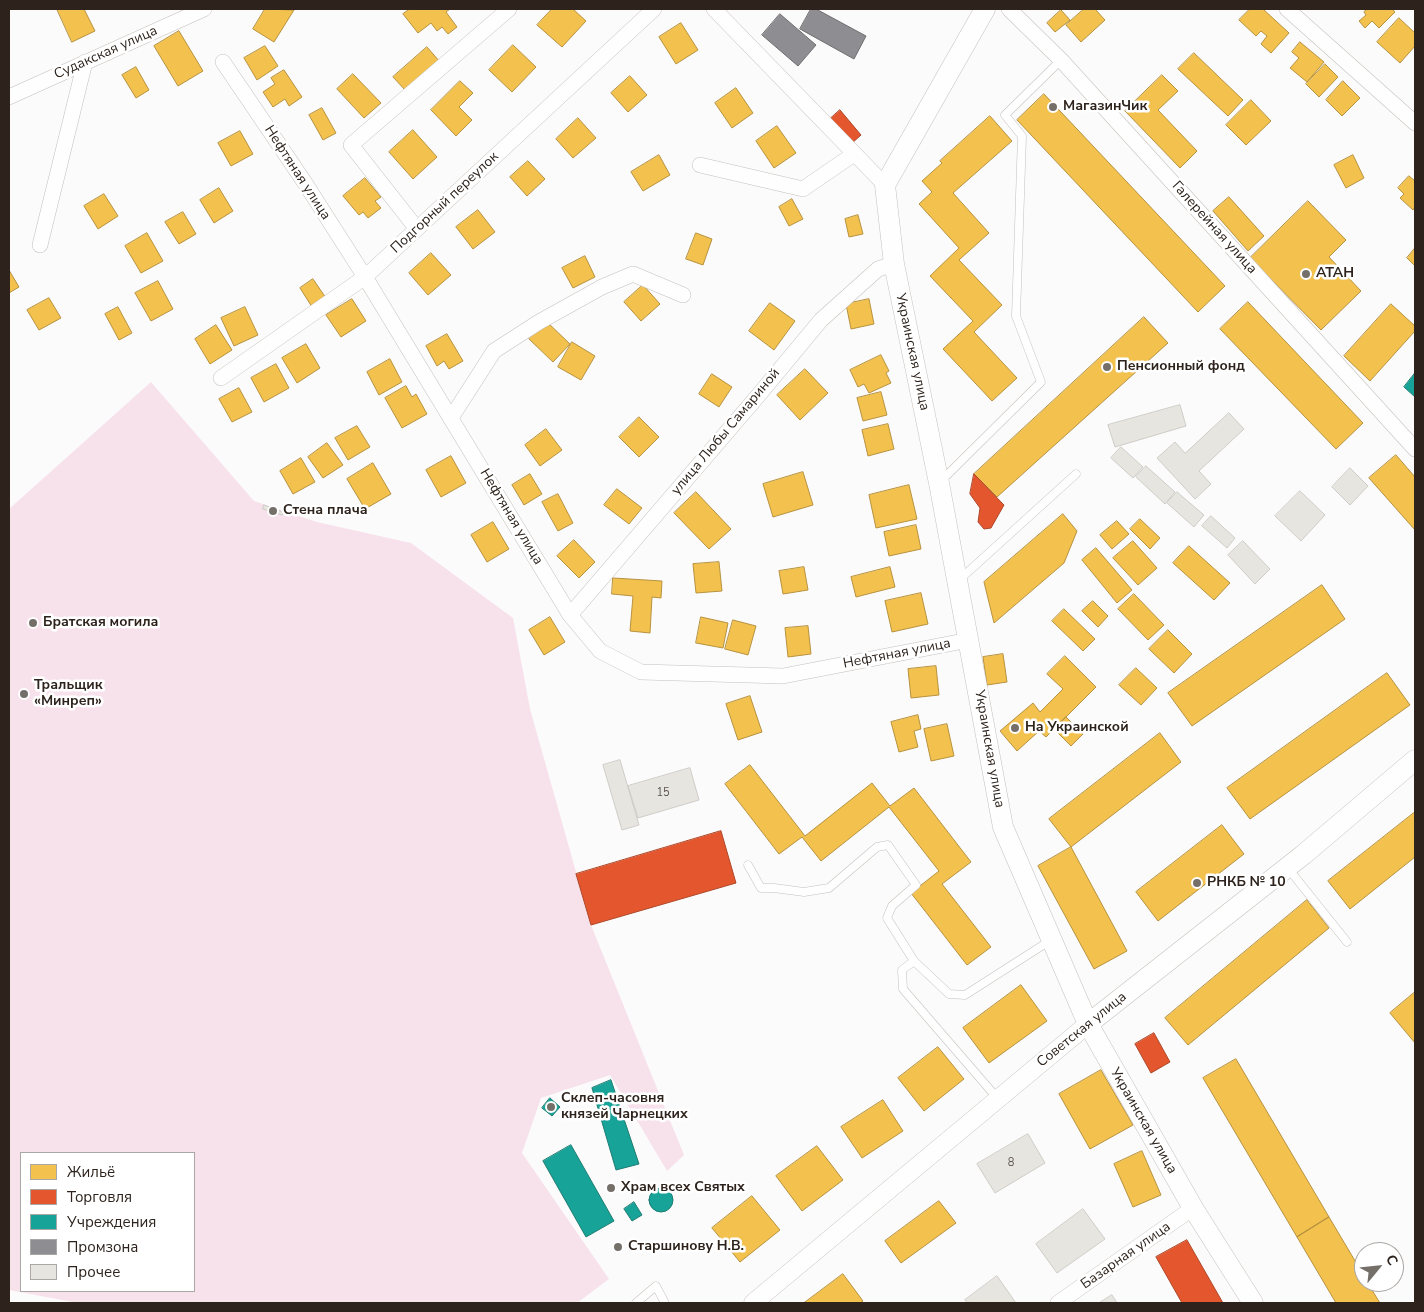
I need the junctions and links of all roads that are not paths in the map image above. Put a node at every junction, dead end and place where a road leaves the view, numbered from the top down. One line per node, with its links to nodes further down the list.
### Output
1 (204, 9): 9 (street, Судакская улица)
2 (508, 9): 16 (street)
3 (654, 9): 16 (street, Подгорный переулок)
4 (714, 9): 13 (street)
5 (985, 9): 15 (main road)
6 (1009, 9): 8 (street, Галерейная улица)
7 (1287, 9): 12 (street)
8 (1061, 60): 23 (street, Галерейная улица); 25 (lane)
9 (85, 62): 11 (street, Судакская улица); 17 (street)
10 (224, 62): 19 (street, Нефтяная улица)
11 (9, 97)
12 (1415, 123)
13 (854, 154): 14 (street); 15 (street)
14 (700, 165)
15 (885, 186): 18 (main road, Украинская улица)
16 (417, 229): 19 (street, Подгорный переулок)
17 (40, 245)
18 (894, 264): 25 (main road, Украинская улица); 27 (street, улица Любы Самариной)
19 (365, 277): 21 (street, Подгорный переулок); 22 (street, Нефтяная улица)
20 (684, 295): 22 (street)
21 (221, 378)
22 (451, 418): 27 (street, Нефтяная улица)
23 (1415, 450)
24 (1076, 474): 26 (lane)
25 (939, 483): 26 (main road, Украинская улица)
26 (957, 581): 28 (main road, Украинская улица)
27 (570, 615): 28 (street, Нефтяная улица)
28 (969, 640): 32 (main road, Украинская улица)
29 (1415, 760): 31 (main road, Советская улица)
30 (748, 866): 34 (lane)
31 (1287, 868): 33 (lane); 35 (main road, Советская улица)
32 (1052, 939): 34 (lane); 35 (main road, Украинская улица)
33 (1347, 942)
34 (914, 961): 36 (lane)
35 (1088, 1024): 36 (street, Советская улица); 37 (main road, Украинская улица)
36 (998, 1099): 40 (street, Советская улица)
37 (1193, 1208): 41 (street, Базарная улица); 42 (main road, Украинская улица)
38 (636, 1303): 39 (lane)
39 (665, 1303)
40 (753, 1303)
41 (1058, 1303)
42 (1252, 1303)

